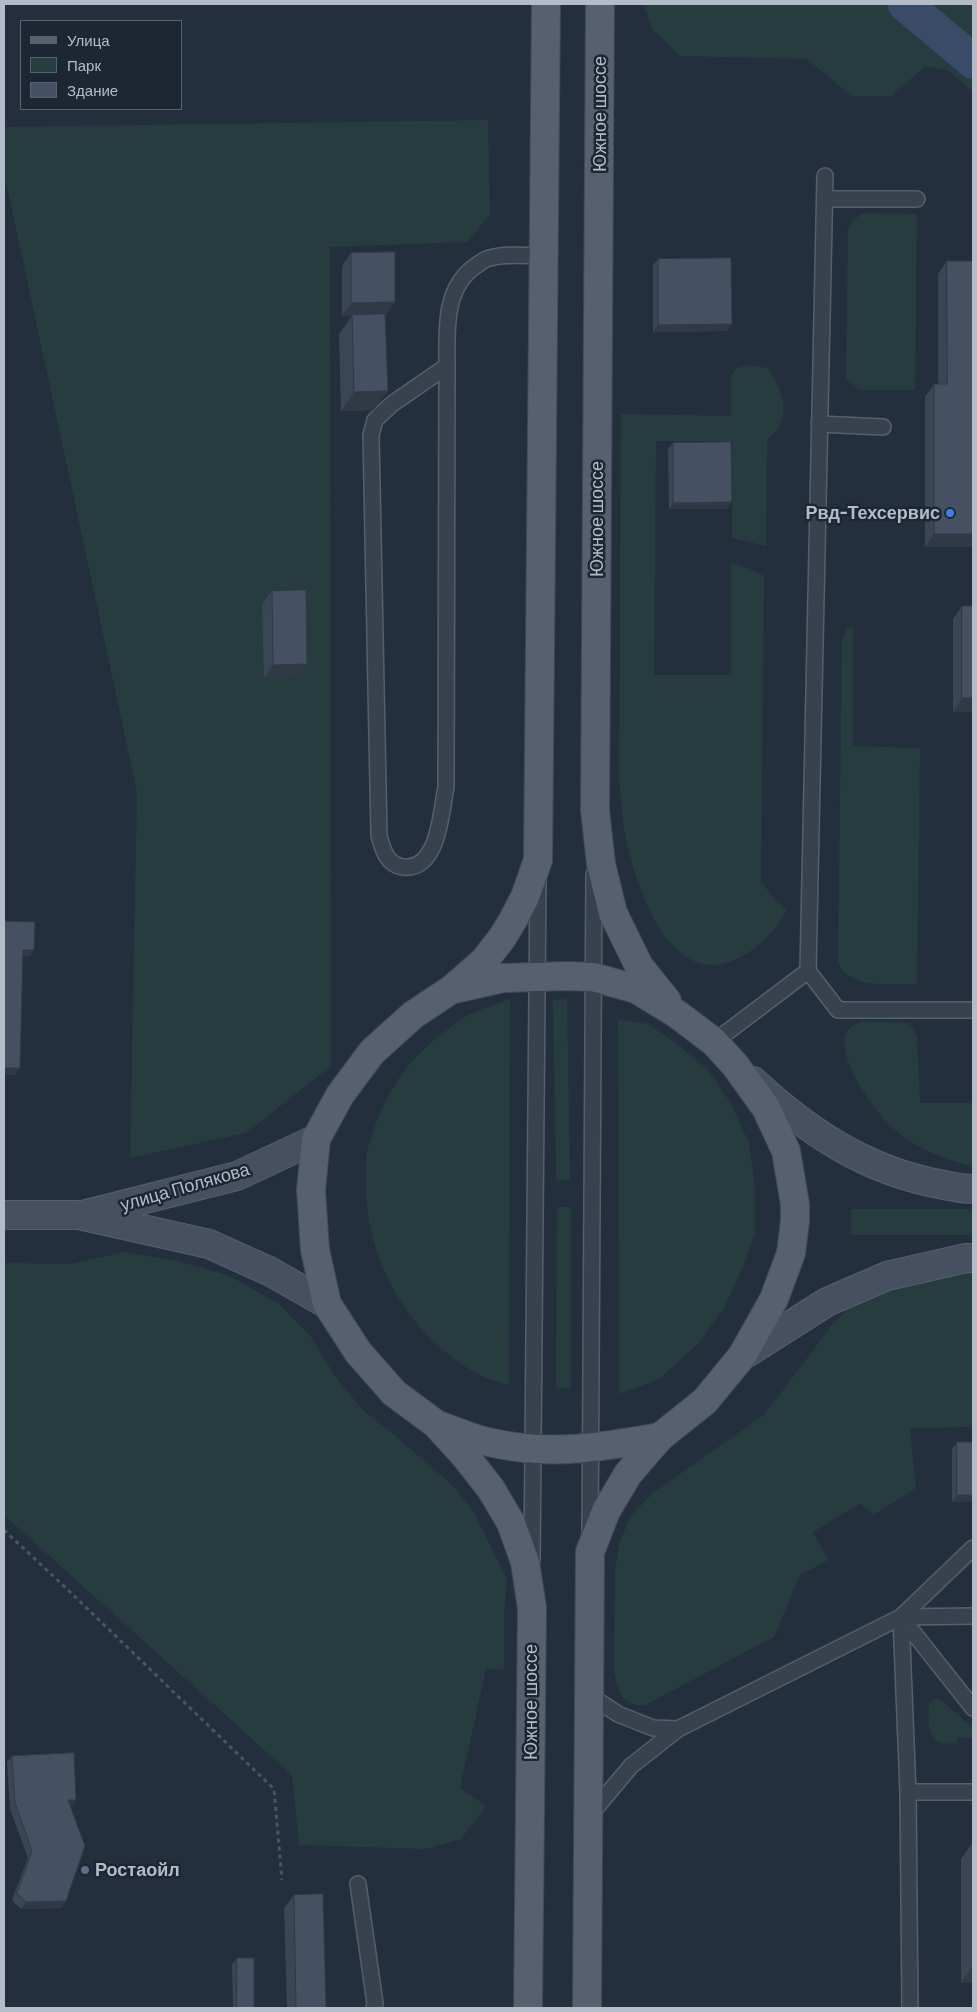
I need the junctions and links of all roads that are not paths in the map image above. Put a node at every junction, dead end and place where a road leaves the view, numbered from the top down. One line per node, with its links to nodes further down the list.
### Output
1 (546, 4): 6 (main road, Южное шоссе)
2 (600, 4): 10 (main road, Южное шоссе)
3 (824, 176): 5 (lane)
4 (917, 199): 5 (lane)
5 (825, 200): 8 (lane)
6 (544, 256): 7 (lane); 11 (main road, Южное шоссе)
7 (447, 366): 7 (lane)
8 (819, 424): 9 (lane); 12 (lane)
9 (883, 427)
10 (595, 810): 14 (lane); 17 (main road, Южное шоссе)
11 (538, 860): 13 (lane); 15 (main road, Южное шоссе)
12 (808, 971): 16 (lane); 18 (lane)
13 (537, 976): 14 (main road, Южное шоссе); 15 (main road, Южное шоссе); 30 (lane)
14 (594, 978): 17 (main road, Южное шоссе); 29 (lane)
15 (452, 989): 20 (main road, Южное шоссе)
16 (973, 1010)
17 (677, 1014): 18 (main road, Южное шоссе)
18 (714, 1042): 19 (main road, Южное шоссе)
19 (735, 1065): 21 (main road); 26 (main road, Южное шоссе)
20 (316, 1139): 23 (main road, улица Полякова); 25 (main road, Южное шоссе)
21 (973, 1189)
22 (4, 1215): 23 (main road, улица Полякова)
23 (80, 1215): 25 (main road, улица Полякова)
24 (973, 1258): 26 (main road)
25 (327, 1304): 27 (main road, Южное шоссе)
26 (742, 1356): 28 (main road, Южное шоссе)
27 (436, 1424): 30 (main road, Южное шоссе); 33 (main road, Южное шоссе)
28 (660, 1438): 29 (main road, Южное шоссе); 32 (main road, Южное шоссе)
29 (591, 1449): 30 (main road, Южное шоссе); 32 (lane)
30 (533, 1450): 33 (lane)
31 (973, 1548): 35 (lane)
32 (590, 1552): 36 (main road, Южное шоссе)
33 (532, 1608): 44 (main road, Южное шоссе)
34 (973, 1616): 35 (lane)
35 (901, 1617): 37 (lane); 38 (lane); 39 (lane)
36 (589, 1694): 38 (lane); 41 (main road, Южное шоссе)
37 (973, 1708)
38 (678, 1729): 41 (lane)
39 (908, 1792): 40 (lane); 46 (lane)
40 (973, 1792)
41 (588, 1818): 45 (main road, Южное шоссе)
42 (358, 1884): 43 (lane)
43 (374, 2008)
44 (528, 2008)
45 (587, 2008)
46 (910, 2008)

